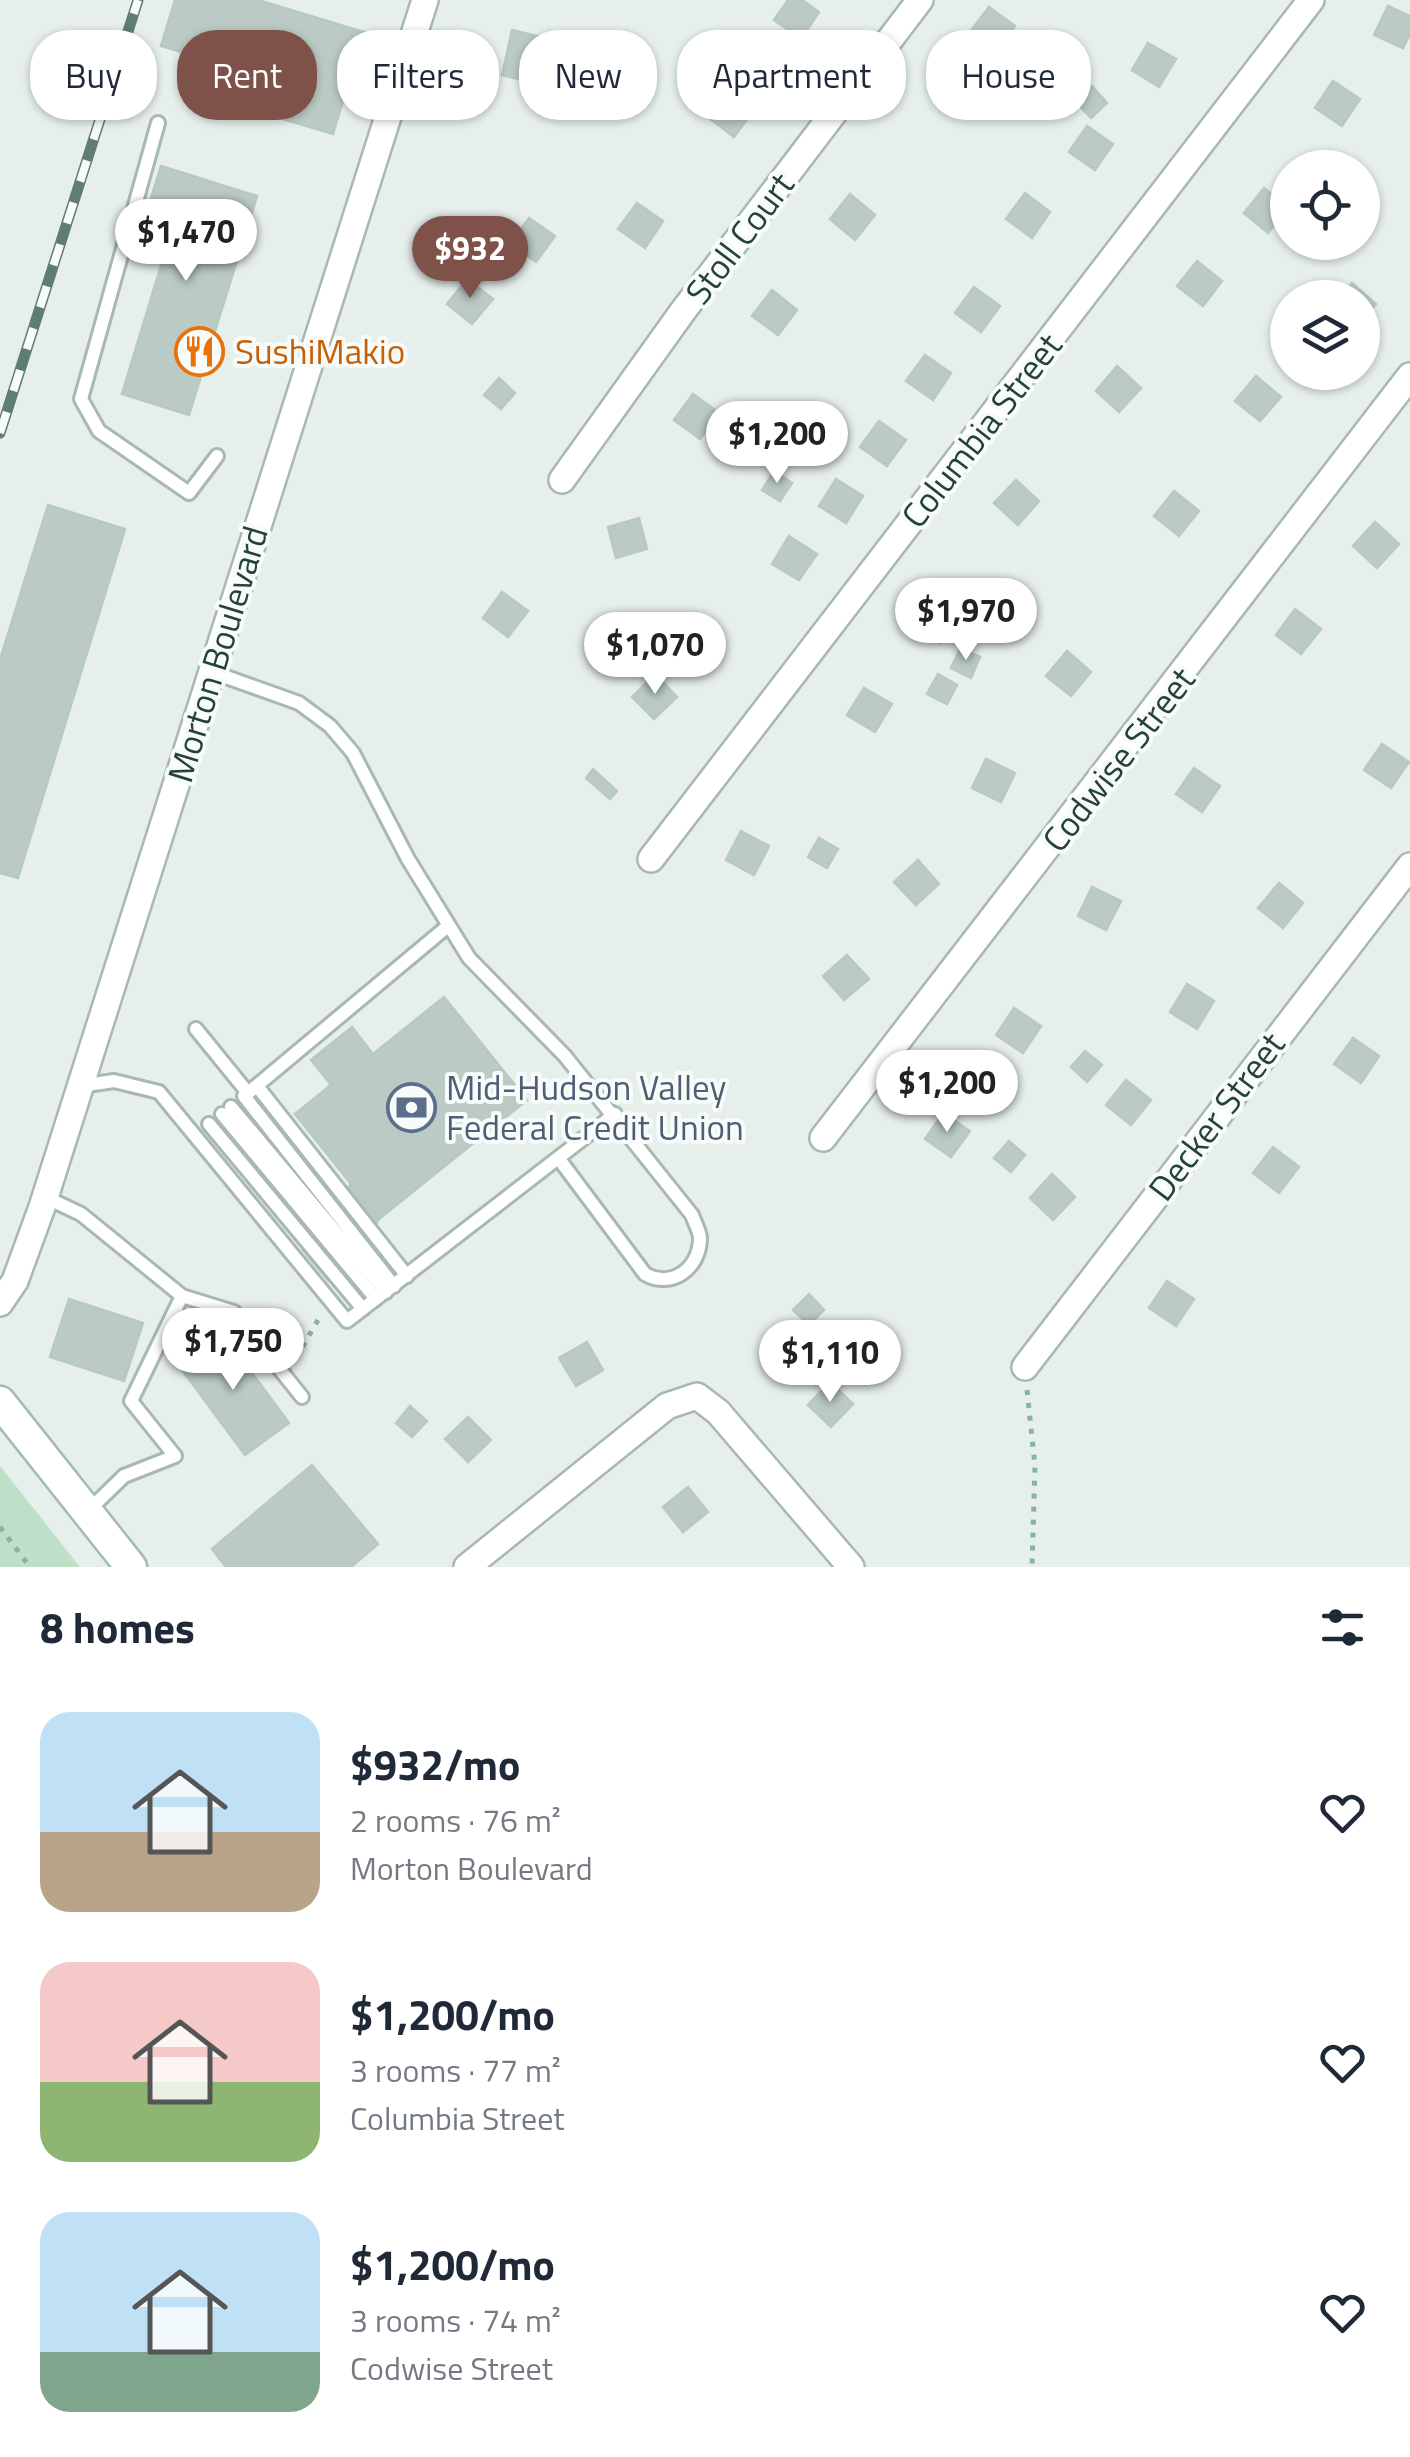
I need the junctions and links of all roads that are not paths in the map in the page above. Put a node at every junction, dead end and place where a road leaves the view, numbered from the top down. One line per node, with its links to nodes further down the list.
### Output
1 (425, 0): 8 (street, Morton Boulevard)
2 (920, 0): 7 (street, Stoll Court)
3 (1310, 0): 9 (street, Columbia Street)
4 (158, 123): 6 (lane)
5 (1410, 376): 19 (street, Codwise Street)
6 (216, 456)
7 (562, 480)
8 (212, 672): 11 (lane); 13 (street, Morton Boulevard)
9 (650, 860)
10 (1410, 866): 27 (street, Decker Street)
11 (448, 926): 14 (lane); 16 (lane)
12 (196, 1030): 14 (lane)
13 (80, 1086): 18 (lane); 21 (street, Morton Boulevard)
14 (249, 1092): 15 (lane); 22 (lane); 23 (lane)
15 (226, 1110): 17 (lane); 23 (lane)
16 (615, 1114): 20 (lane); 20 (lane)
17 (209, 1124): 18 (lane); 26 (lane)
18 (198, 1134): 26 (lane)
19 (823, 1138)
20 (559, 1159): 22 (lane)
21 (45, 1197): 24 (lane); 25 (street, Morton Boulevard)
22 (407, 1276): 23 (lane)
23 (385, 1292): 26 (lane)
24 (182, 1296): 28 (lane); 30 (lane)
25 (0, 1303)
26 (362, 1309)
27 (1025, 1368)
28 (302, 1397)
29 (0, 1402): 30 (street)
30 (88, 1512): 31 (street)
31 (131, 1567)
32 (468, 1567): 33 (street)
33 (851, 1567)

